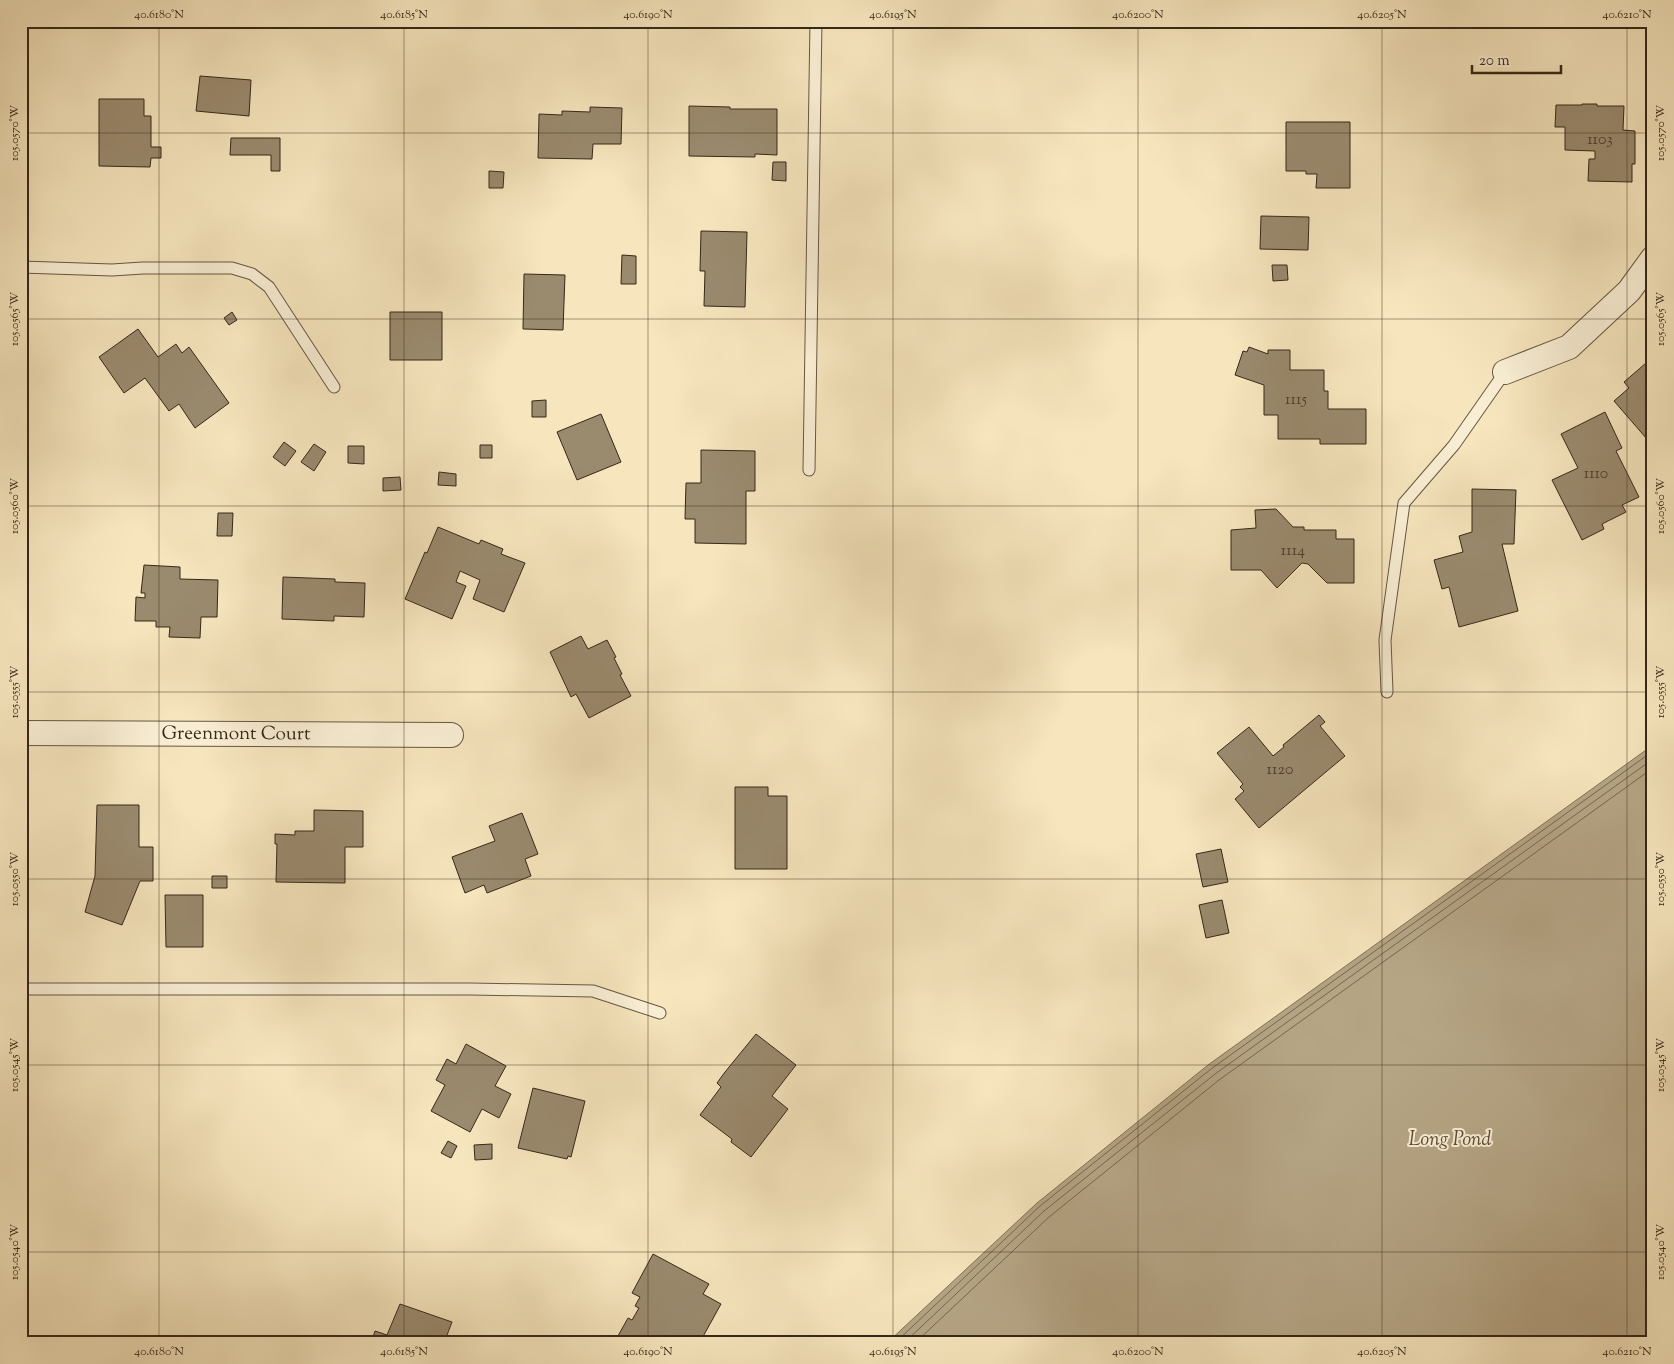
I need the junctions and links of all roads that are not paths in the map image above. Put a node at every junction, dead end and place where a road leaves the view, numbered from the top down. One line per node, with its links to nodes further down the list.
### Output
1 (816, 21): 6 (lane)
2 (1653, 258): 4 (street)
3 (21, 266): 5 (lane)
4 (1505, 372): 7 (lane)
5 (334, 387)
6 (809, 470)
7 (1387, 692)
8 (21, 733): 9 (street, Greenmont Court)
9 (451, 735)
10 (21, 989): 11 (lane)
11 (660, 1013)

